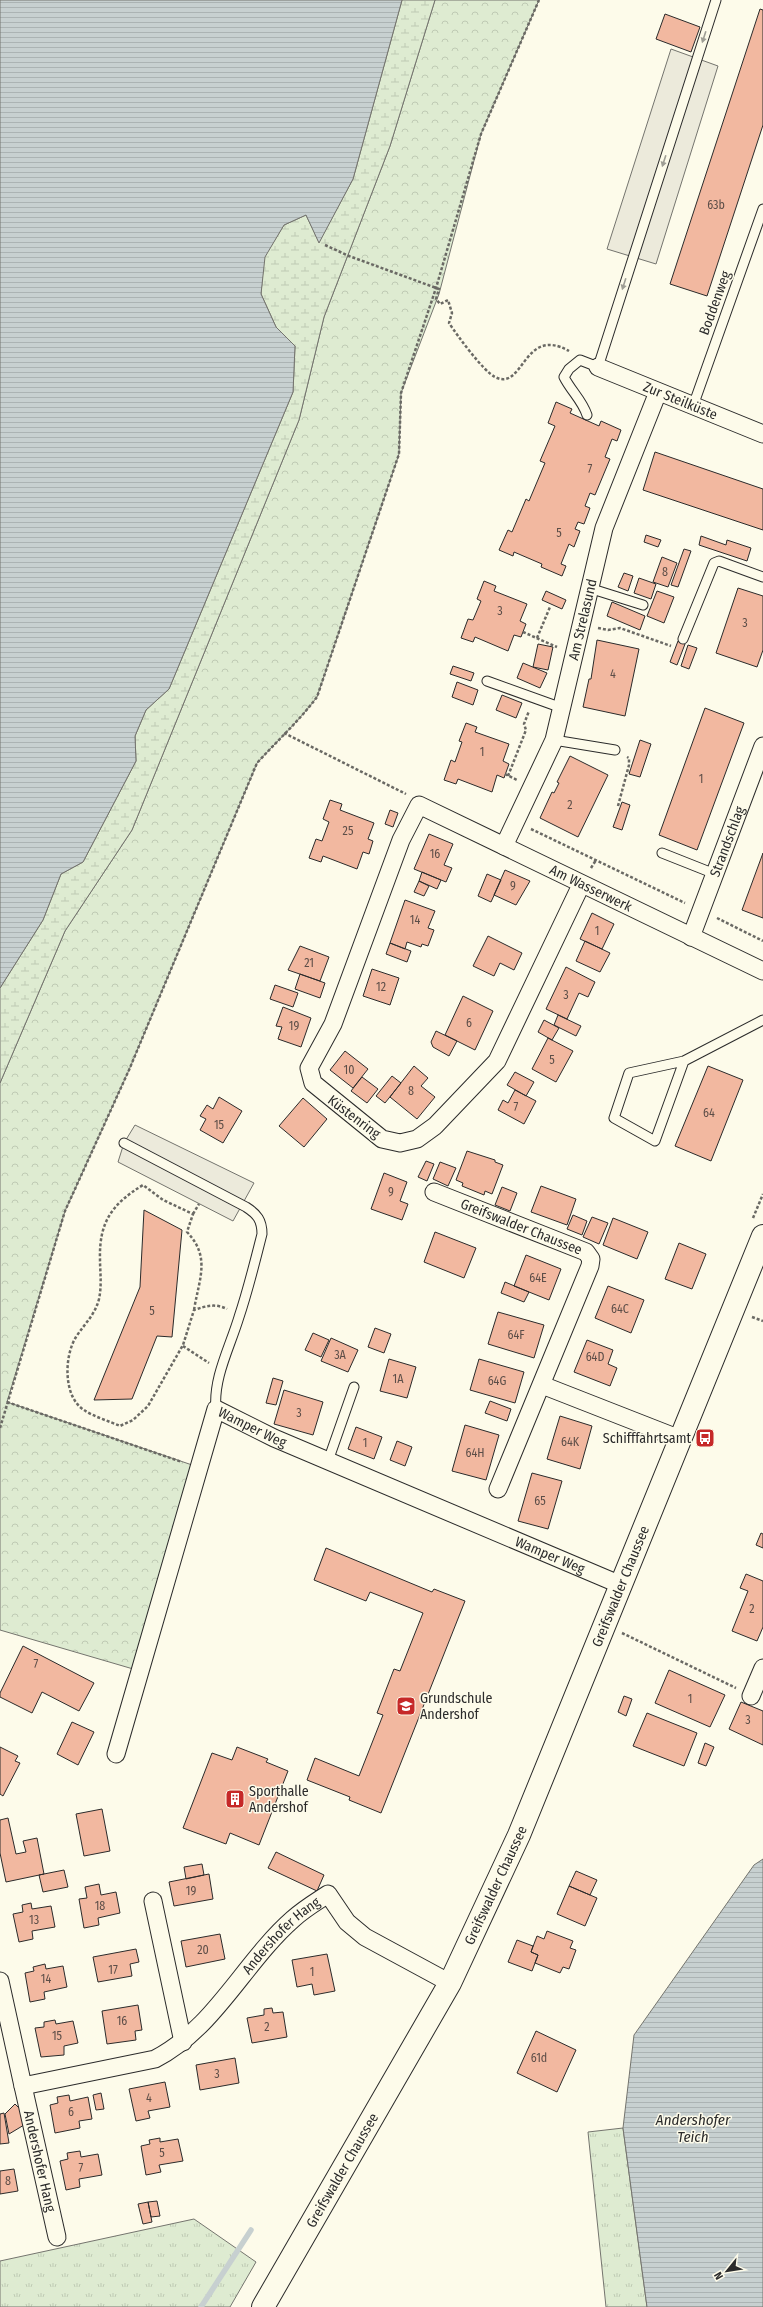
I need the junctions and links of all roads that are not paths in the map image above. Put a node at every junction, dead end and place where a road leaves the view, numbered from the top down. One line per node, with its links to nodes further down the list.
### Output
1 (716, 0): 3 (lane, one-way to 3)
2 (763, 209): 5 (lane, Boddenweg)
3 (598, 367): 4 (street, Zur Steilküste); 6 (lane)
4 (658, 392): 5 (street, Zur Steilküste); 9 (street, Am Strelasund)
5 (693, 406): 7 (street, Zur Steilküste)
6 (587, 415)
7 (763, 434)
8 (763, 577): 11 (lane)
9 (589, 588): 10 (lane); 13 (street, Am Strelasund)
10 (643, 605)
11 (683, 638)
12 (487, 681): 13 (lane)
13 (562, 708): 14 (street, Am Strelasund)
14 (554, 740): 16 (lane); 18 (street, Am Strelasund)
15 (763, 746): 20 (street, Strandschlag)
16 (615, 750)
17 (418, 805): 18 (street, Am Wasserwerk); 21 (street, Küstenring)
18 (504, 846): 21 (street, Am Wasserwerk)
19 (662, 854): 20 (lane)
20 (715, 874): 22 (street, Strandschlag)
21 (581, 885): 22 (street, Am Wasserwerk)
22 (691, 937): 23 (street, Am Wasserwerk)
23 (763, 971)
24 (763, 1020): 25 (lane)
25 (684, 1061): 25 (lane)
26 (124, 1143): 31 (lane)
27 (434, 1192): 29 (street, Greifswalder Chaussee)
28 (757, 1230): 32 (main road, Greifswalder Chaussee)
29 (542, 1385): 32 (street); 34 (street, Greifswalder Chaussee)
30 (354, 1387): 33 (lane)
31 (216, 1409): 33 (street, Wamper Weg); 38 (street, Wamper Weg)
32 (680, 1439): 35 (main road, Greifswalder Chaussee)
33 (328, 1461): 35 (street, Wamper Weg)
34 (498, 1489)
35 (621, 1585): 41 (main road, Greifswalder Chaussee)
36 (763, 1668): 37 (street)
37 (751, 1696)
38 (116, 1754)
39 (152, 1901): 42 (street)
40 (0, 1981): 43 (street, Andershofer Hang)
41 (450, 1983): 42 (street, Andershofer Hang); 45 (main road, Greifswalder Chaussee)
42 (183, 2042): 43 (street, Andershofer Hang)
43 (23, 2086): 44 (street, Andershofer Hang)
44 (57, 2237)
45 (264, 2307)

